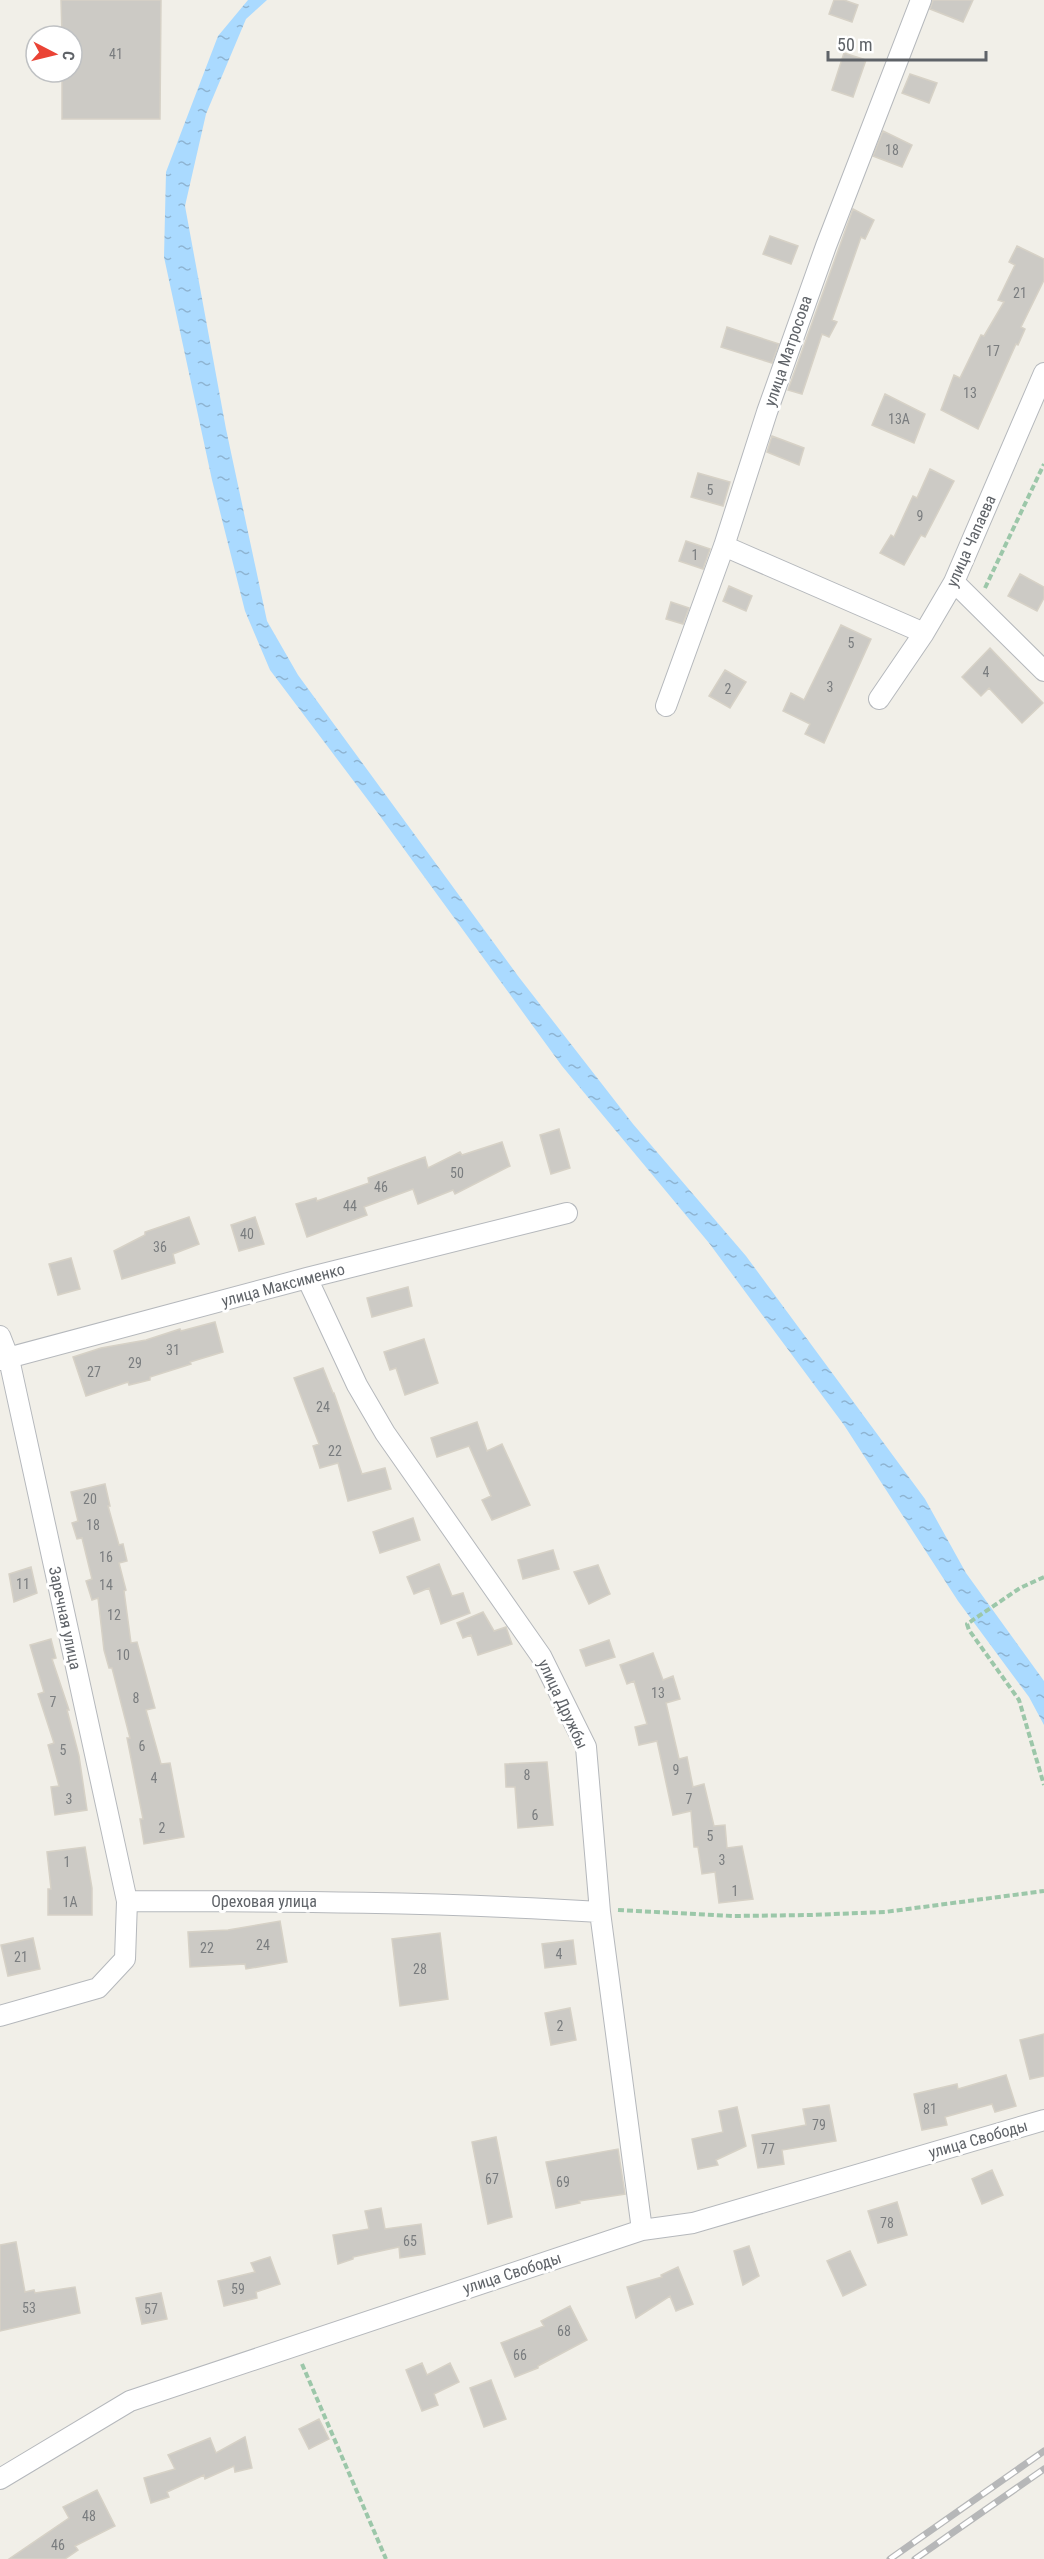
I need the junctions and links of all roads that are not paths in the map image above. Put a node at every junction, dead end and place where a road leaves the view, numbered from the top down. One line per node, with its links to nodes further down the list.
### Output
1 (921, 0): 3 (street, улица Матросова)
2 (1044, 373): 4 (street, улица Чапаева)
3 (724, 546): 5 (street); 8 (street, улица Матросова)
4 (954, 582): 5 (street, улица Чапаева); 6 (street)
5 (924, 633): 7 (street, улица Чапаева)
6 (1044, 671)
7 (879, 699)
8 (666, 706)
9 (567, 1213): 10 (street, улица Максименко)
10 (307, 1278): 12 (street, улица Максименко); 14 (street, улица Дружбы)
11 (0, 1336): 12 (street, Заречная улица)
12 (5, 1360): 13 (street, Заречная улица)
13 (127, 1901): 14 (street, Ореховая улица); 15 (street)
14 (600, 1912): 17 (street, улица Дружбы)
15 (0, 2016)
16 (1044, 2120): 17 (street, улица Свободы)
17 (642, 2230): 18 (street, улица Свободы)
18 (0, 2479)

